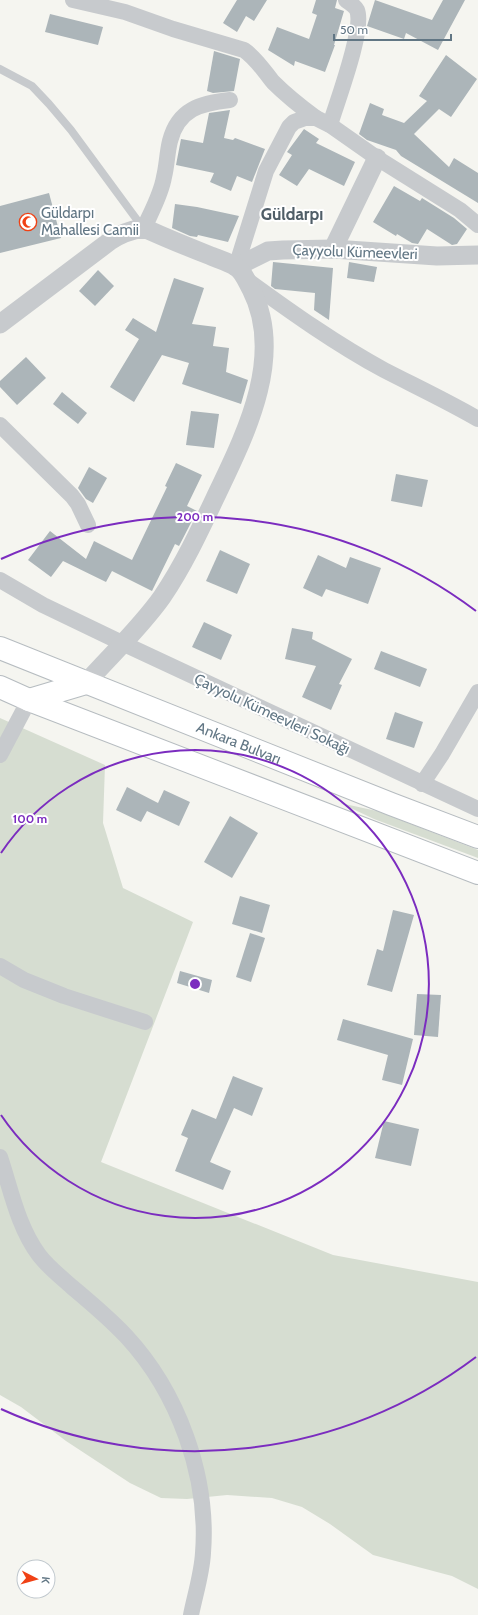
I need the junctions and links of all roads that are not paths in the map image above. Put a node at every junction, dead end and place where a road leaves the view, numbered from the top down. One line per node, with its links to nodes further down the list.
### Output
1 (73, 0): 5 (street)
2 (346, 0): 5 (street)
3 (0, 69): 8 (lane)
4 (230, 100): 8 (street)
5 (323, 122): 6 (street); 11 (street)
6 (377, 158): 7 (street); 9 (street)
7 (478, 225)
8 (144, 228): 11 (street); 12 (street)
9 (333, 248): 10 (street, Çayyolu Kümeevleri); 11 (street, Çayyolu Kümeevleri)
10 (478, 255)
11 (241, 274): 13 (street); 17 (street)
12 (0, 324)
13 (478, 419)
14 (0, 425): 15 (street)
15 (88, 525)
16 (0, 580): 17 (street, Çayyolu Kümeevleri Sokağı)
17 (122, 643): 19 (street); 24 (street, Çayyolu Kümeevleri Sokağı)
18 (0, 648): 19 (main road, Ankara Bulvarı)
19 (86, 683): 22 (main road); 26 (main road, Ankara Bulvarı)
20 (0, 687): 22 (main road)
21 (478, 692): 24 (street)
22 (29, 700): 23 (street); 27 (main road)
23 (0, 755)
24 (422, 784): 25 (street, Çayyolu Kümeevleri Sokağı)
25 (478, 810)
26 (478, 837)
27 (478, 873)
28 (0, 966): 29 (street)
29 (145, 1022)
30 (0, 1157): 31 (street)
31 (191, 1615)

